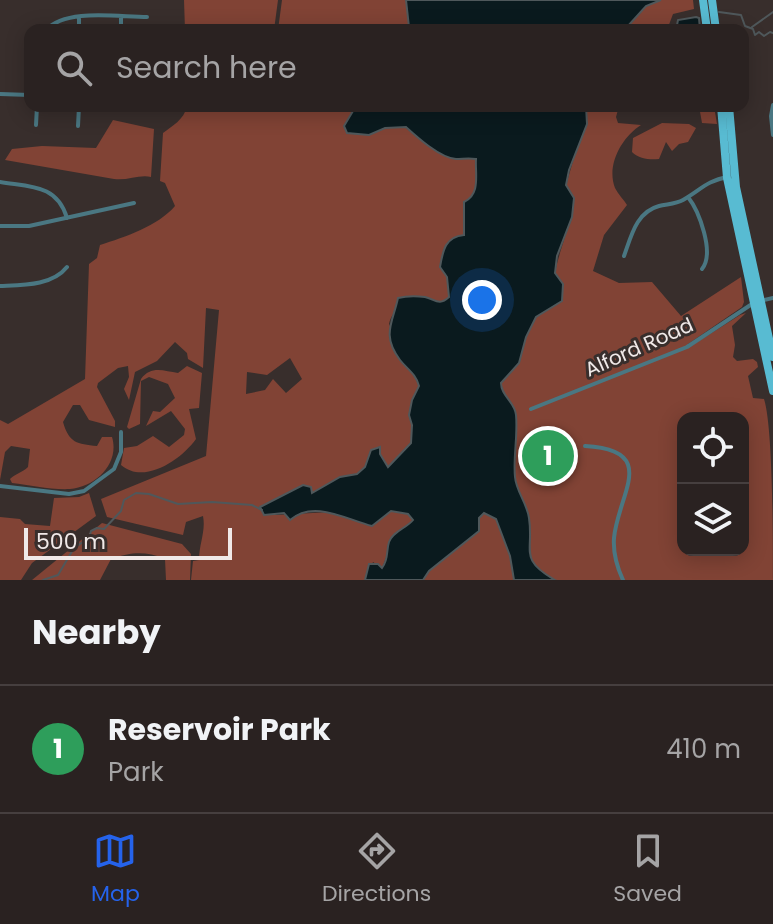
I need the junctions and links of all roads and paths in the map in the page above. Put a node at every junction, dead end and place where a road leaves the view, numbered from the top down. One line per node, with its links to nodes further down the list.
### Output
1 (703, 0): 9 (main road)
2 (712, 0): 10 (main road)
3 (79, 17): 4 (street); 6 (street); 7 (street)
4 (121, 17): 5 (street); 8 (street)
5 (147, 17)
6 (53, 24)
7 (79, 24)
8 (121, 24)
9 (706, 24)
10 (715, 24)
11 (0, 94): 12 (street)
12 (24, 95)
13 (773, 105): 20 (street)
14 (37, 112): 18 (street)
15 (79, 112): 19 (street)
16 (722, 112): 21 (main road)
17 (729, 112): 21 (main road)
18 (36, 125)
19 (78, 126)
20 (773, 135)
21 (731, 177): 23 (street); 32 (main road)
22 (0, 182): 25 (street)
23 (688, 197): 27 (street); 29 (street)
24 (134, 203): 25 (street)
25 (67, 218): 26 (street)
26 (0, 226)
27 (624, 256)
28 (67, 267): 30 (street)
29 (702, 269)
30 (0, 286)
31 (773, 298): 32 (street, Alford Road)
32 (757, 303): 33 (main road); 34 (main road); 35 (street, Alford Road)
33 (773, 357)
34 (773, 391)
35 (531, 409)
36 (121, 432): 38 (street)
37 (585, 446): 39 (street)
38 (0, 486)
39 (623, 580)

